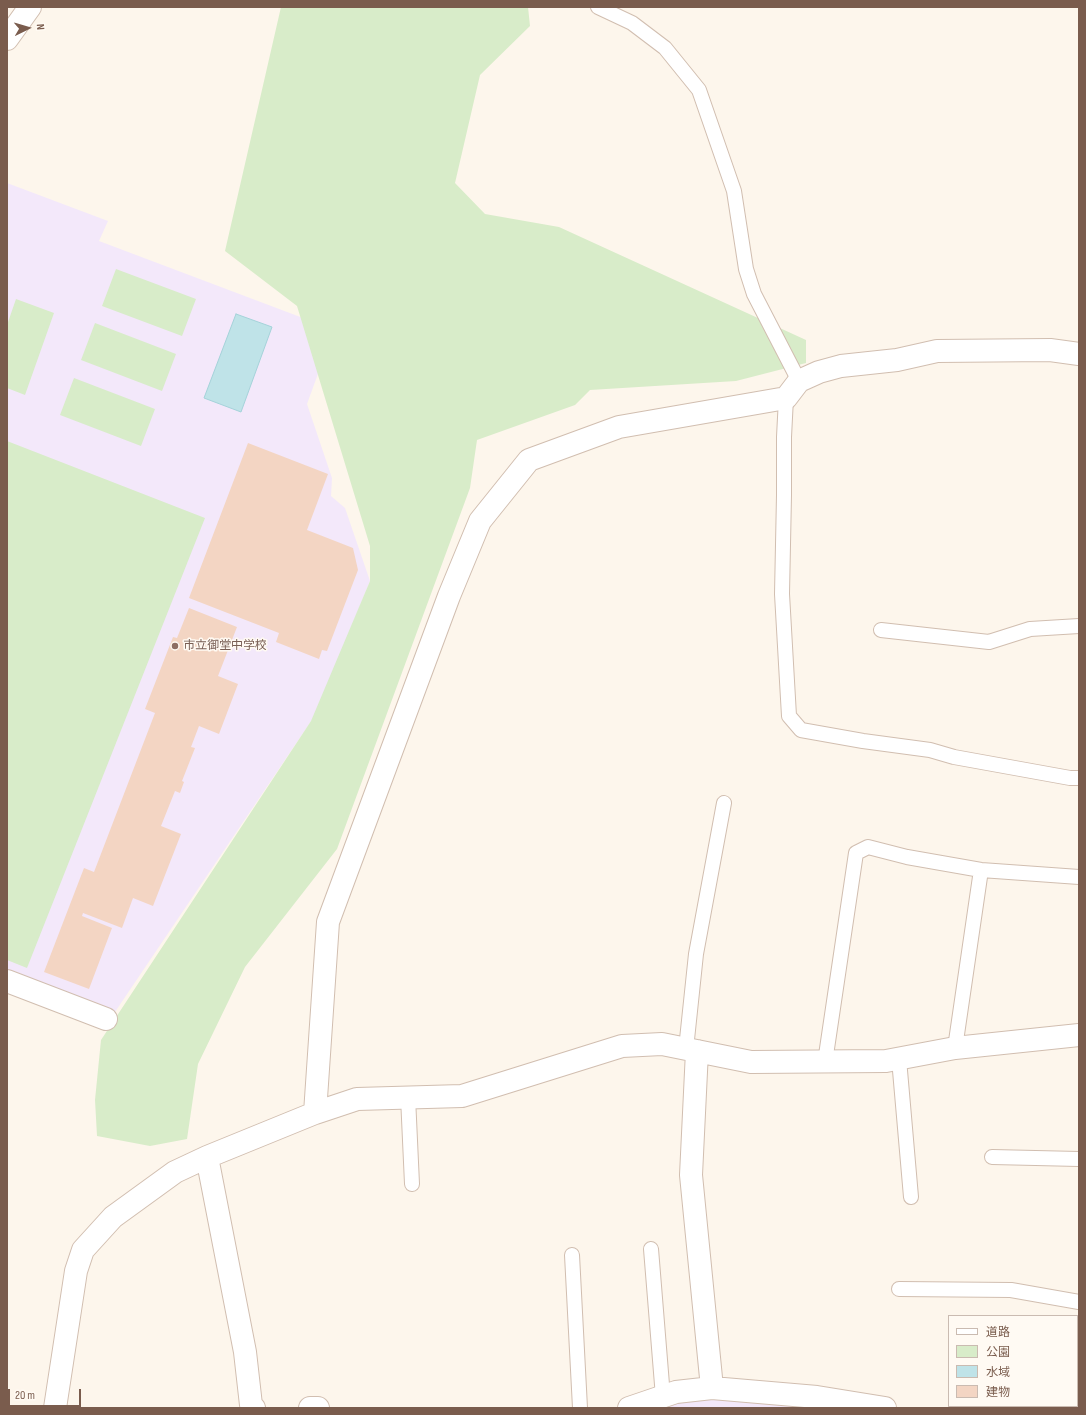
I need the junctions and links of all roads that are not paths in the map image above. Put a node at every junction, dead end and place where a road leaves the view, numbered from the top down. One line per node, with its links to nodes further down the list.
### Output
1 (30, 7): 3 (street)
2 (598, 7): 5 (lane)
3 (7, 39)
4 (1079, 354): 5 (street)
5 (793, 390): 8 (lane); 20 (street)
6 (1079, 626): 7 (lane)
7 (881, 630)
8 (1079, 778)
9 (724, 803): 16 (lane)
10 (980, 870): 11 (lane); 15 (lane); 18 (lane)
11 (1079, 877)
12 (7, 981): 13 (street)
13 (106, 1019)
14 (1079, 1036): 15 (street)
15 (955, 1048): 17 (street)
16 (692, 1050): 18 (street); 19 (street); 31 (street)
17 (899, 1059): 18 (street); 25 (lane)
18 (825, 1062)
19 (408, 1098): 20 (street); 24 (lane)
20 (315, 1112): 21 (street)
21 (207, 1157): 30 (street); 35 (street)
22 (992, 1157): 23 (lane)
23 (1079, 1159)
24 (412, 1184)
25 (911, 1197)
26 (651, 1249): 32 (lane)
27 (572, 1255): 38 (lane)
28 (899, 1289): 29 (lane)
29 (1079, 1302)
30 (61, 1375): 33 (street); 34 (street)
31 (712, 1388): 32 (street); 40 (street)
32 (663, 1397): 39 (street)
33 (55, 1408)
34 (69, 1408)
35 (254, 1408)
36 (310, 1408): 37 (street)
37 (318, 1408)
38 (580, 1408)
39 (629, 1408)
40 (885, 1408)

